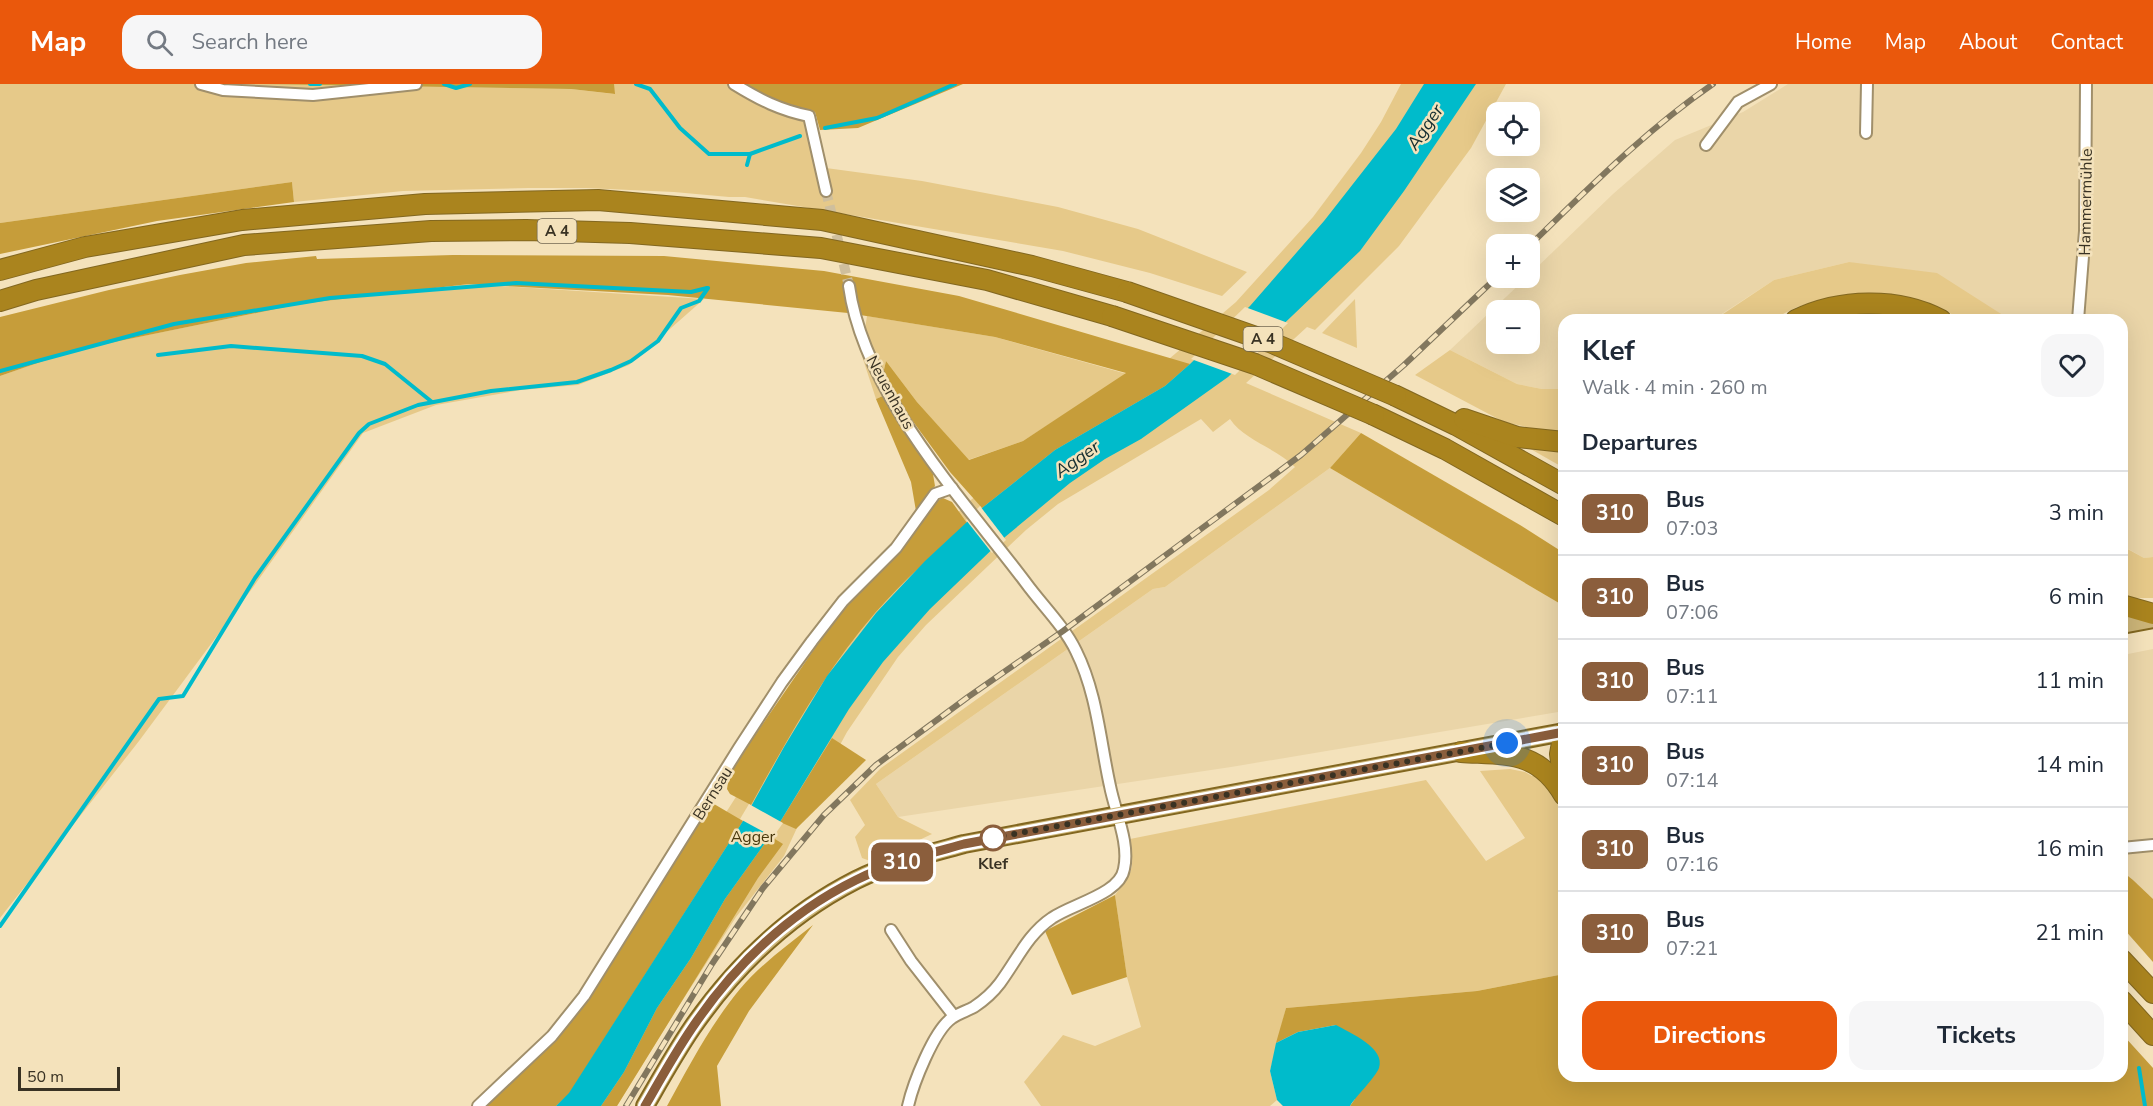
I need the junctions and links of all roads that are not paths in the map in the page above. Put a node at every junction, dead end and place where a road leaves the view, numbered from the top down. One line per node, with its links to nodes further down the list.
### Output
1 (201, 84): 2 (street)
2 (416, 84)
3 (734, 84): 9 (street)
4 (1771, 84): 8 (street)
5 (1867, 84): 7 (street)
6 (2086, 84): 15 (street, Hammermühle)
7 (1866, 133)
8 (1706, 145)
9 (826, 191)
10 (0, 270): 16 (highway, A 4, bridge)
11 (849, 286): 19 (street, Neuenhaus)
12 (0, 301): 20 (highway, A 4, bridge)
13 (1814, 314): 14 (highway)
14 (1925, 314)
15 (2078, 314)
16 (1396, 396): 17 (highway); 18 (highway, A 4)
17 (1558, 441)
18 (1558, 482)
19 (952, 488): 28 (street); 39 (street, Bernsau)
20 (1558, 513)
21 (2128, 607): 22 (highway)
22 (2153, 614)
23 (2153, 620): 24 (main road)
24 (2128, 624)
25 (1558, 733): 26 (main road)
26 (1461, 752): 27 (highway); 28 (main road)
27 (1558, 784)
28 (1117, 816): 35 (street); 40 (main road)
29 (2153, 845): 30 (street)
30 (2128, 847)
31 (891, 930): 35 (street)
32 (2128, 966): 33 (highway)
33 (2153, 993)
34 (2128, 1008): 37 (highway)
35 (954, 1016): 41 (street)
36 (2128, 1020): 38 (highway)
37 (2153, 1035)
38 (2153, 1043)
39 (478, 1106)
40 (645, 1106)
41 (908, 1106)

